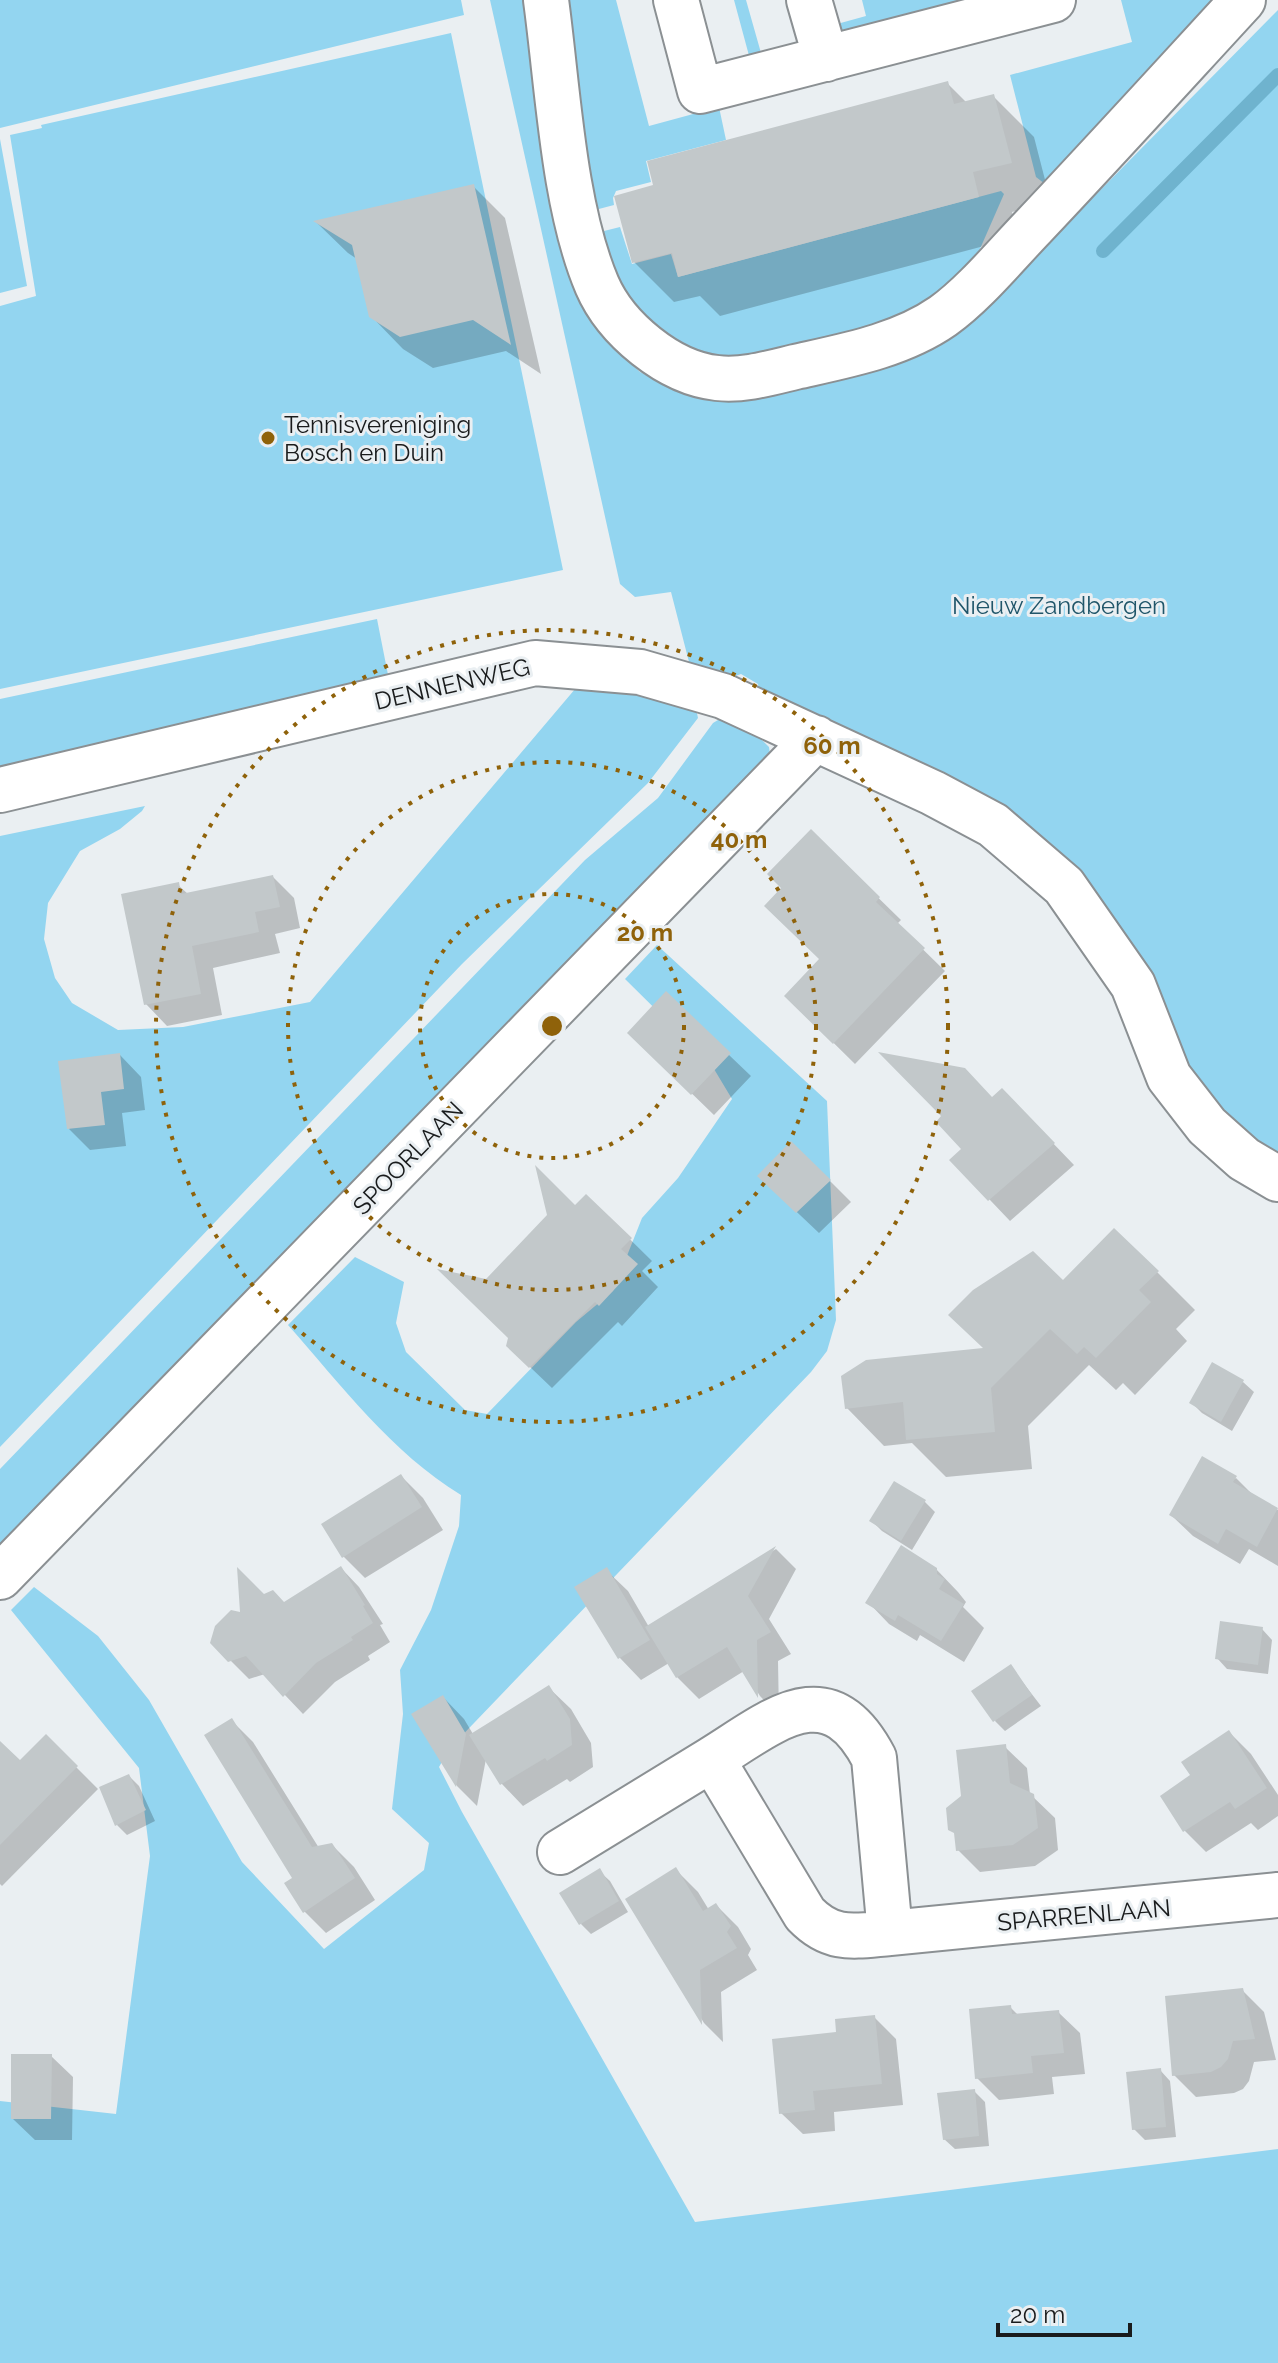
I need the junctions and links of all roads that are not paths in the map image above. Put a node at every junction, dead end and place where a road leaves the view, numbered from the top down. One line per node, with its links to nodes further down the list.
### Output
1 (546, 0): 5 (street)
2 (676, 0): 6 (street)
3 (809, 0): 6 (street)
4 (1053, 0): 6 (street)
5 (1243, 0)
6 (826, 59)
7 (816, 738): 8 (street, DENNENWEG); 9 (street, DENNENWEG); 10 (street, SPOORLAAN)
8 (0, 790)
9 (1278, 1179)
10 (0, 1577)
11 (712, 1759): 12 (street); 14 (street, SPARRENLAAN); 14 (street)
12 (560, 1852)
13 (1278, 1895): 14 (street, SPARRENLAAN)
14 (890, 1933)

